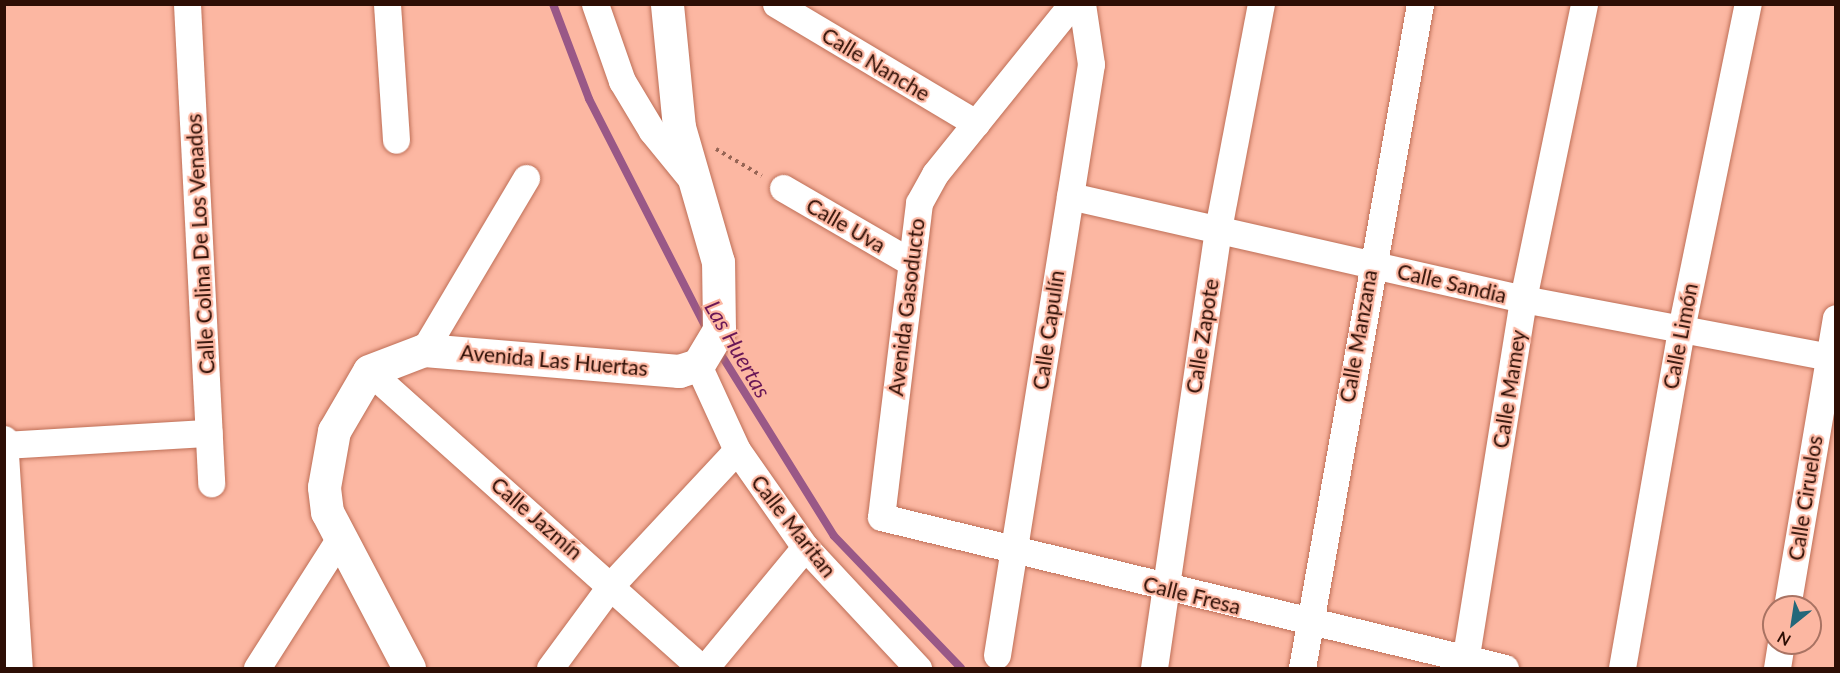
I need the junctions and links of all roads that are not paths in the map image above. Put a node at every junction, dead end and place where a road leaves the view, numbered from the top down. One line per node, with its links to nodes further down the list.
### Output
1 (187, 4): 28 (street, Calle Colina De Los Venados)
2 (387, 4): 13 (street)
3 (595, 4): 15 (street)
4 (667, 4): 15 (street)
5 (776, 4): 12 (street, Calle Nanche)
6 (1072, 4): 12 (street, Avenida Gasoducto)
7 (1082, 4): 17 (street, Calle Capulín)
8 (1261, 4): 18 (street, Calle Zapote)
9 (1420, 4): 20 (street, Calle Manzana)
10 (1584, 4): 21 (street, Calle Mamey)
11 (1748, 4): 23 (street, Calle Limón)
12 (976, 123): 19 (street, Avenida Gasoducto)
13 (396, 140)
14 (526, 178): 24 (street)
15 (692, 180): 26 (street)
16 (783, 188): 19 (street, Calle Uva)
17 (1070, 196): 18 (street, Calle Sandia); 36 (street, Calle Capulín)
18 (1218, 229): 20 (street, Calle Sandia); 38 (street, Calle Zapote)
19 (909, 261): 33 (street, Avenida Gasoducto)
20 (1370, 264): 21 (street, Calle Sandia); 40 (street, Calle Manzana)
21 (1523, 299): 23 (street, Calle Sandia); 42 (street, Calle Mamey)
22 (1836, 318): 25 (street, Calle Ciruelos)
23 (1681, 329): 25 (street, Calle Sandia); 52 (street, Calle Limón)
24 (424, 350): 26 (street, Avenida Las Huertas); 27 (street, Avenida Las Huertas)
25 (1832, 357): 39 (street, Calle Ciruelos)
26 (701, 362): 31 (street, Calle Maritan)
27 (369, 371): 34 (street); 37 (street, Calle Jazmín)
28 (209, 433): 30 (street); 32 (street, Calle Colina De Los Venados)
29 (4, 439): 30 (street)
30 (5, 445): 44 (street)
31 (737, 450): 35 (street, Calle Maritan); 37 (street)
32 (211, 483)
33 (881, 518): 36 (street, Calle Fresa)
34 (338, 541): 45 (street); 46 (street)
35 (805, 547): 43 (street, Calle Maritan); 48 (street)
36 (1015, 553): 38 (street, Calle Fresa); 41 (street, Calle Capulín)
37 (612, 584): 47 (street); 48 (street, Calle Jazmín)
38 (1164, 588): 40 (street, Calle Fresa); 49 (street, Calle Zapote)
39 (1789, 595)
40 (1307, 624): 42 (street, Calle Fresa); 50 (street, Calle Manzana)
41 (997, 655)
42 (1465, 664): 51 (street, Calle Fresa)
43 (908, 665)
44 (19, 669)
45 (257, 669)
46 (408, 669)
47 (550, 669)
48 (703, 669)
49 (1154, 669)
50 (1302, 669)
51 (1505, 669)
52 (1622, 669)

